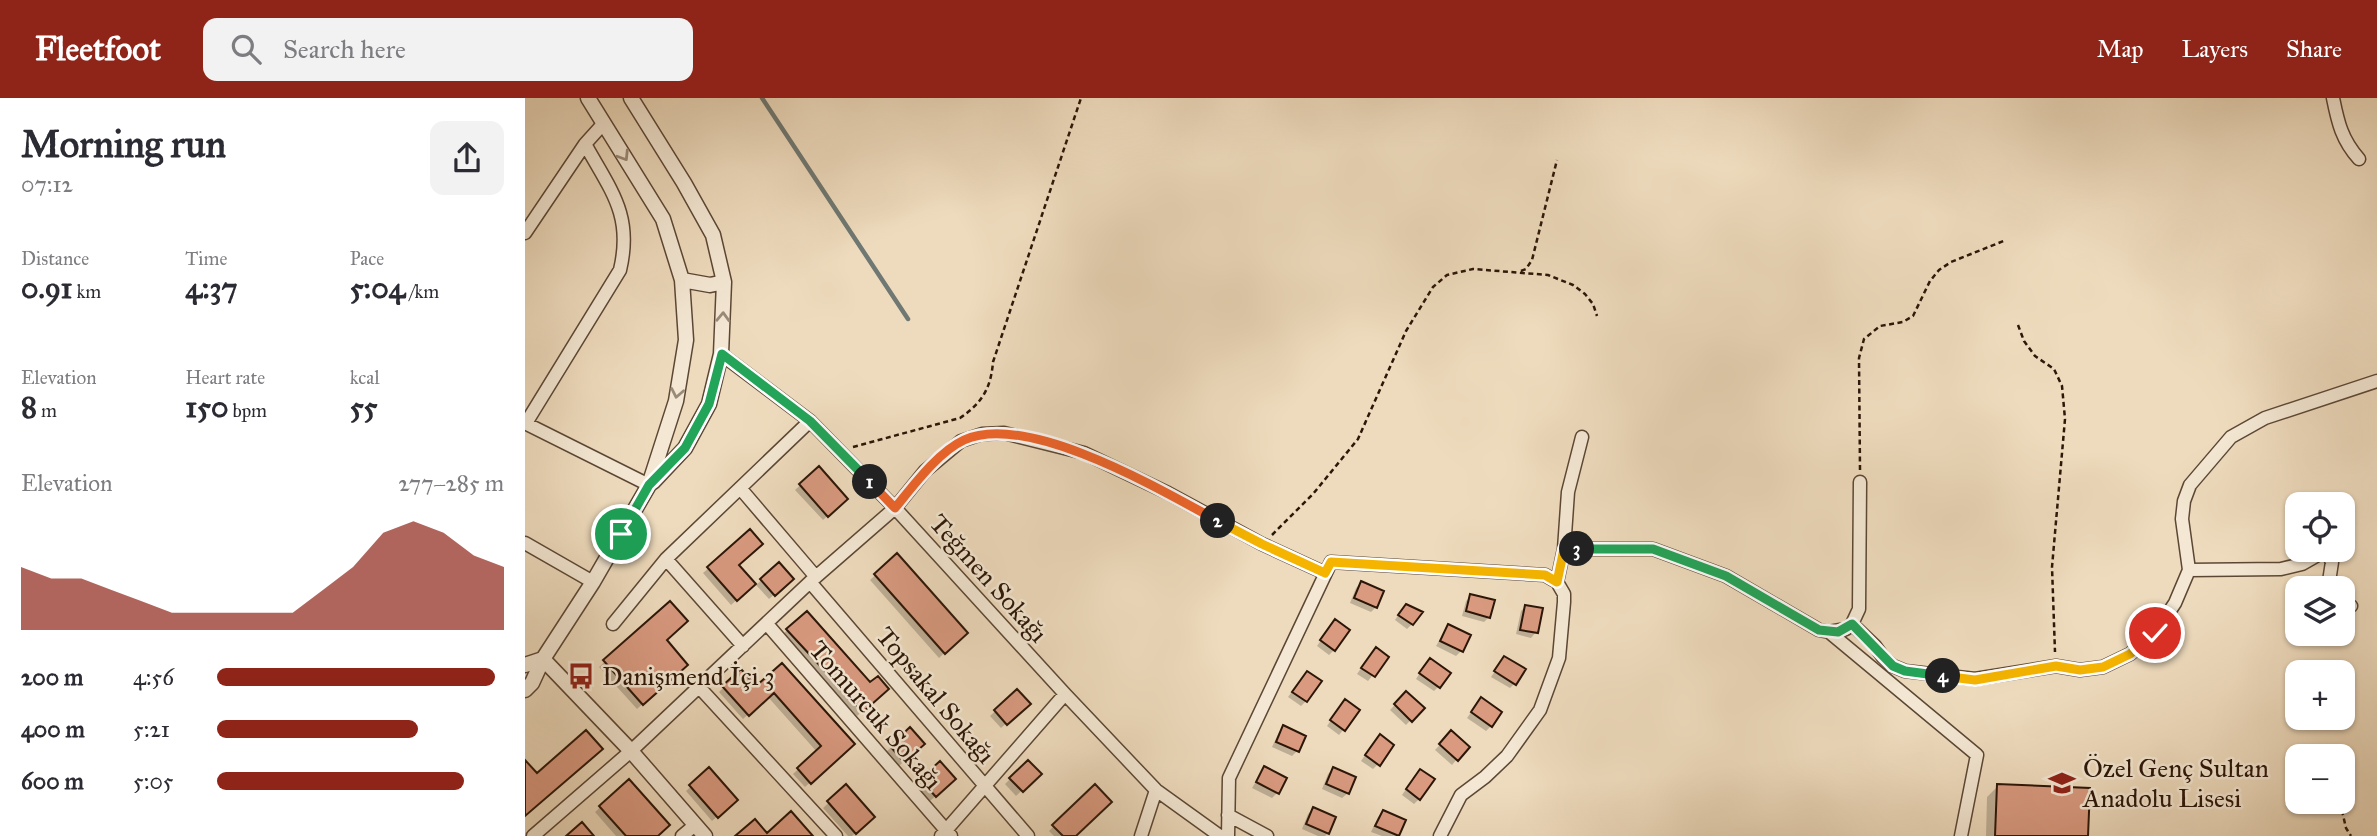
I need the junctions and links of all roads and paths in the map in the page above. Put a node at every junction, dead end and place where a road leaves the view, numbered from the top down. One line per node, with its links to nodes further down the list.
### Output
1 (588, 98): 5 (street)
2 (631, 98): 13 (street)
3 (1081, 98): 21 (path)
4 (2333, 98): 7 (street)
5 (604, 123): 6 (street); 12 (street, one-way to 12)
6 (585, 144): 9 (street); 19 (street)
7 (2359, 159)
8 (1557, 160): 11 (path)
9 (525, 233)
10 (2005, 240): 22 (path)
11 (1521, 271): 14 (path); 27 (path)
12 (682, 280): 13 (street); 23 (street, one-way to 23)
13 (724, 282): 16 (street, one-way to 13)
14 (1597, 316)
15 (2018, 325): 43 (path)
16 (722, 354): 18 (street, Teğmen Sokağı); 23 (street)
17 (2377, 381): 30 (street)
18 (810, 421): 21 (street, Teğmen Sokağı); 24 (street)
19 (526, 423): 23 (street)
20 (1582, 437): 28 (street)
21 (839, 451): 25 (street, Teğmen Sokağı)
22 (1860, 482): 38 (street)
23 (649, 485): 34 (street)
24 (740, 488): 29 (street); 33 (street, Topsakal Sokağı)
25 (895, 508): 27 (street); 33 (street); 46 (street, Teğmen Sokağı)
26 (525, 543): 34 (street)
27 (1262, 544): 31 (street)
28 (1564, 549): 35 (street); 39 (street)
29 (666, 559): 36 (street); 40 (street)
30 (2189, 570): 32 (street); 43 (street)
31 (1325, 573): 35 (street); 51 (street)
32 (2329, 576)
33 (813, 580): 37 (street); 48 (street, Topsakal Sokağı)
34 (593, 582): 41 (street)
35 (1557, 582): 62 (street)
36 (613, 624)
37 (767, 624): 40 (street); 53 (street, Tomurcuk Sokağı)
38 (1852, 624): 39 (street); 43 (street)
39 (1829, 632): 63 (street)
40 (743, 646): 44 (street)
41 (543, 659): 42 (street); 45 (street); 47 (street)
42 (525, 665)
43 (2056, 666)
44 (699, 687): 47 (street); 56 (street)
45 (525, 690)
46 (1065, 694): 48 (street); 49 (street, Teğmen Sokağı)
47 (631, 751): 52 (street); 54 (street)
48 (983, 786): 53 (street); 57 (street, Topsakal Sokağı)
49 (1156, 790): 58 (street); 59 (street, Teğmen Sokağı)
50 (2343, 814): 64 (path)
51 (1228, 815): 60 (street); 61 (street)
52 (700, 830): 55 (street)
53 (946, 834)
54 (533, 836)
55 (682, 836)
56 (836, 836)
57 (1028, 836)
58 (1140, 836)
59 (1220, 836)
60 (1228, 836)
61 (1267, 836)
62 (1440, 836)
63 (1961, 836)
64 (2351, 836)

